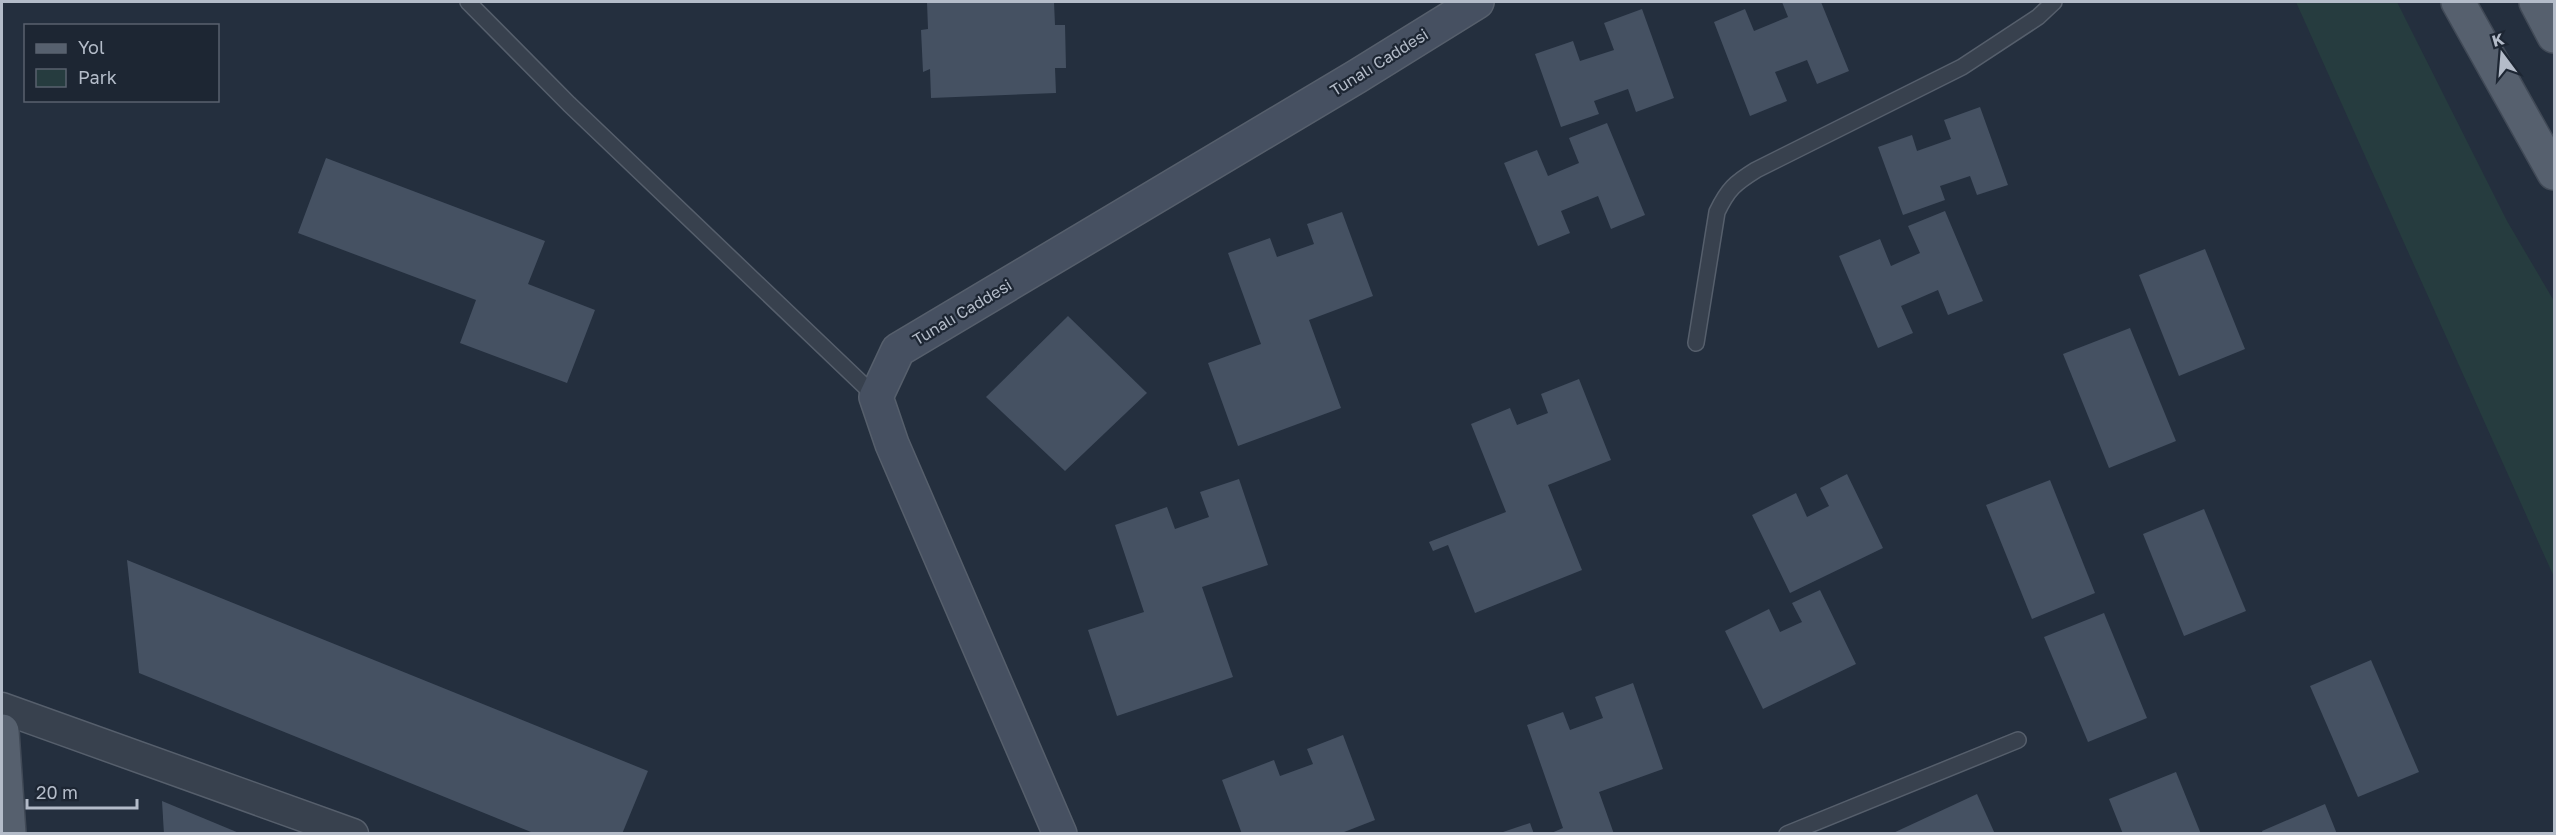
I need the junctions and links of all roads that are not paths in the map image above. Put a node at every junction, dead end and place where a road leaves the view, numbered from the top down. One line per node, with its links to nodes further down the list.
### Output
1 (468, 2): 11 (lane)
2 (1477, 2): 11 (street, Tunalı Caddesi)
3 (2054, 2): 10 (lane)
4 (2458, 2): 7 (main road)
5 (2536, 2): 6 (main road)
6 (2554, 36)
7 (2526, 123): 8 (main road); 9 (main road)
8 (2554, 146)
9 (2554, 173)
10 (1696, 343)
11 (876, 397): 17 (street)
12 (2, 708): 16 (street)
13 (2, 731): 15 (main road)
14 (2018, 740): 18 (lane)
15 (9, 834)
16 (352, 834)
17 (1060, 834)
18 (1787, 834)

